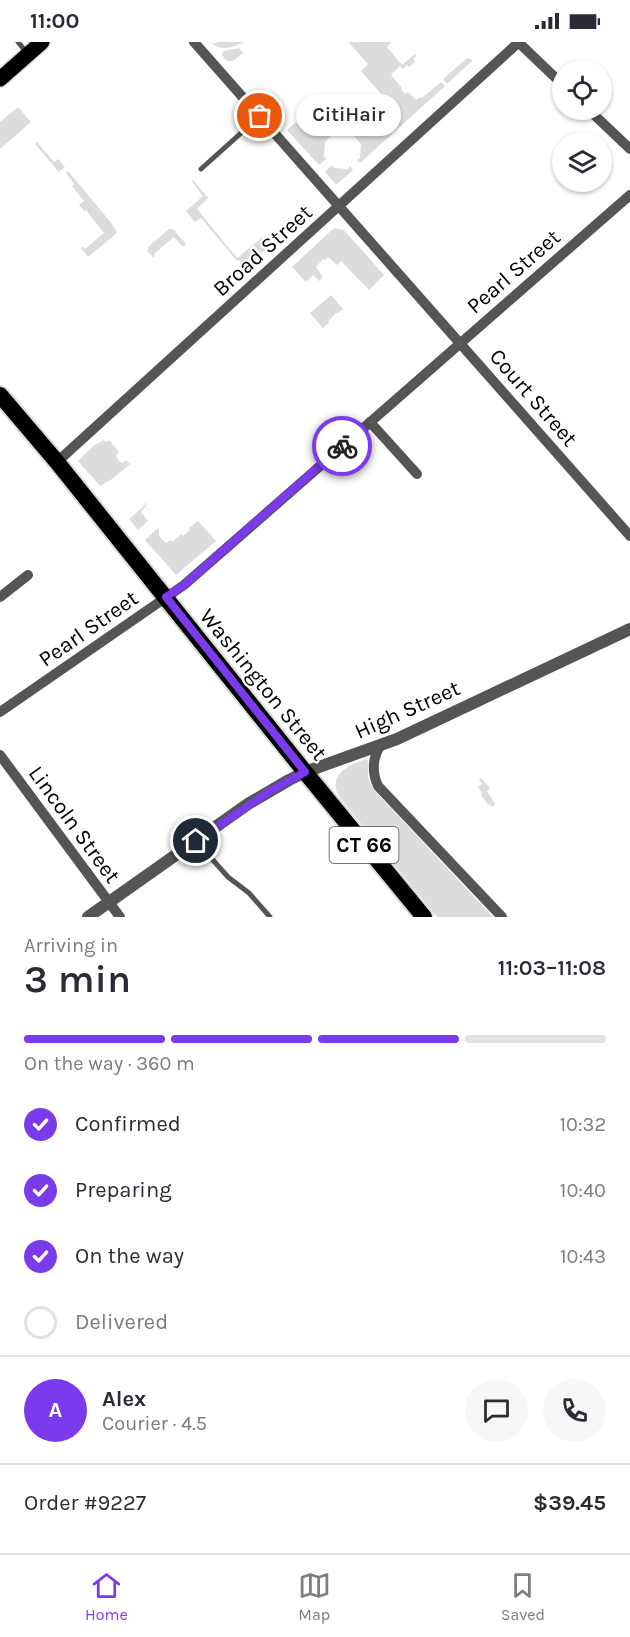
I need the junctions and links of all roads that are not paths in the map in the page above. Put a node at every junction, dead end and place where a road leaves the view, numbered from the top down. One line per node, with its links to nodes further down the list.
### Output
1 (18, 42): 5 (lane)
2 (42, 42): 5 (main road)
3 (194, 42): 8 (street, Court Street)
4 (519, 42): 6 (street); 13 (street, Broad Street)
5 (28, 54): 7 (main road)
6 (552, 74)
7 (0, 79)
8 (260, 116): 11 (lane); 13 (street, Court Street)
9 (600, 120): 10 (street)
10 (630, 149)
11 (201, 169)
12 (630, 195): 14 (street, Pearl Street)
13 (339, 205): 14 (street, Court Street); 17 (street, Broad Street)
14 (460, 343): 16 (street, Pearl Street); 19 (street, Court Street)
15 (0, 395): 17 (highway, Washington Street / CT 66)
16 (370, 422): 18 (street); 22 (street, Pearl Street)
17 (57, 462): 22 (highway, Washington Street / CT 66)
18 (417, 474)
19 (630, 536)
20 (28, 575): 21 (street)
21 (0, 597)
22 (166, 597): 24 (street, Pearl Street); 27 (highway, Washington Street / CT 66)
23 (630, 629): 25 (street, High Street)
24 (0, 712)
25 (381, 745): 27 (street, High Street); 34 (street)
26 (0, 755): 29 (street, Lincoln Street)
27 (305, 772): 28 (street, High Street); 33 (highway, Washington Street / CT 66)
28 (196, 841): 29 (street, High Street); 32 (lane)
29 (109, 903): 30 (street, High Street); 31 (street, Lincoln Street)
30 (88, 917)
31 (120, 917)
32 (270, 917)
33 (424, 917)
34 (502, 917)

